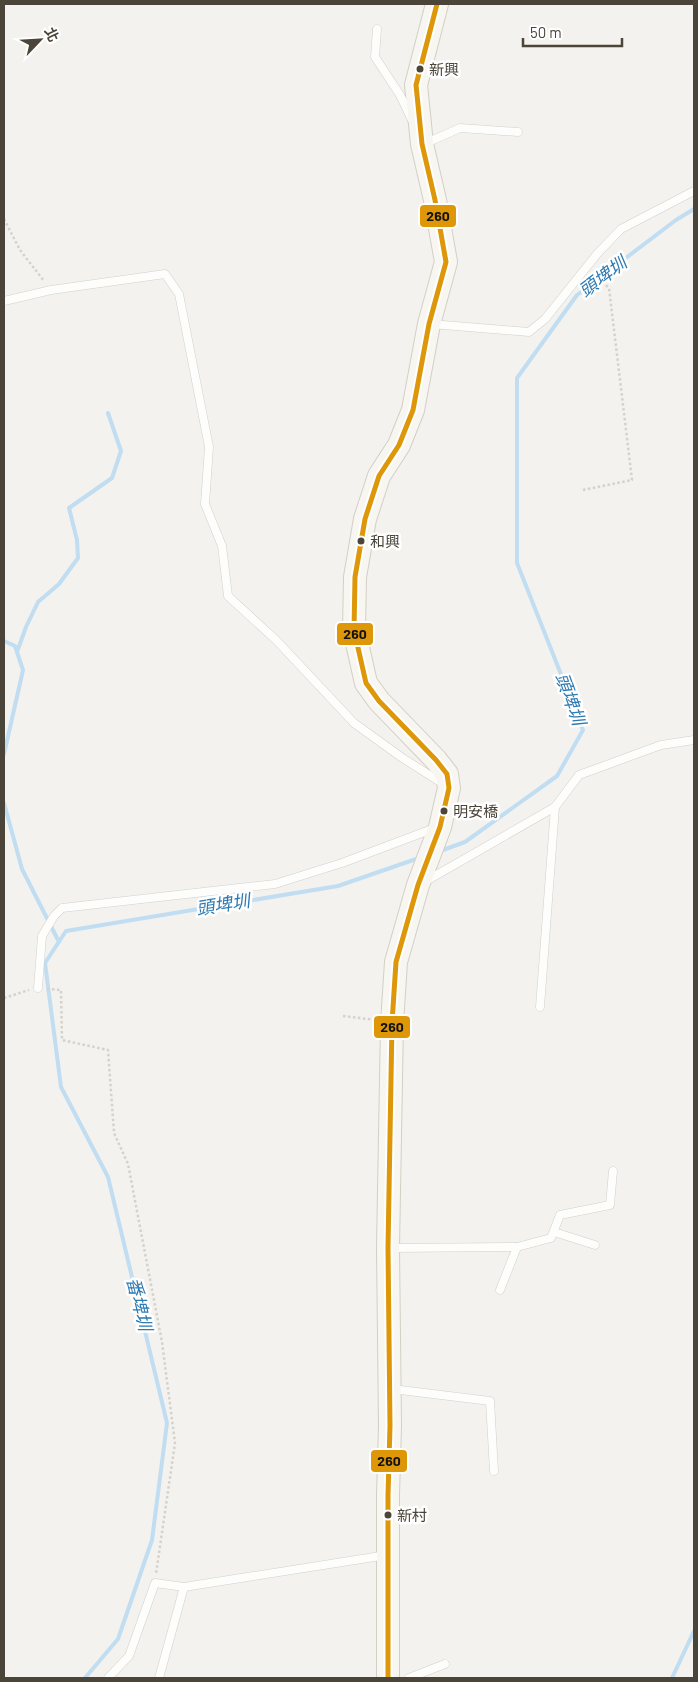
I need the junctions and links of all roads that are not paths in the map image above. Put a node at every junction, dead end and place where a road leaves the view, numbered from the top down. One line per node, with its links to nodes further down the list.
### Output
1 (437, 4): 4 (street)
2 (378, 29): 4 (lane)
3 (518, 132): 4 (lane)
4 (422, 144): 7 (street)
5 (694, 191): 7 (lane)
6 (4, 301): 9 (lane)
7 (429, 324): 9 (street)
8 (694, 740): 10 (lane)
9 (449, 788): 11 (street)
10 (555, 808): 12 (lane); 14 (lane)
11 (440, 827): 12 (street); 13 (lane)
12 (418, 885): 19 (street)
13 (38, 988)
14 (540, 1007)
15 (613, 1172): 16 (lane)
16 (554, 1232): 17 (lane); 18 (lane)
17 (595, 1245)
18 (517, 1247): 19 (lane); 20 (lane)
19 (388, 1248): 21 (street)
20 (500, 1290)
21 (390, 1389): 22 (lane); 23 (street)
22 (494, 1471)
23 (388, 1554): 24 (lane); 28 (street)
24 (184, 1587): 26 (lane); 27 (lane)
25 (444, 1664): 29 (lane)
26 (108, 1678)
27 (159, 1678)
28 (388, 1678)
29 (409, 1678)

